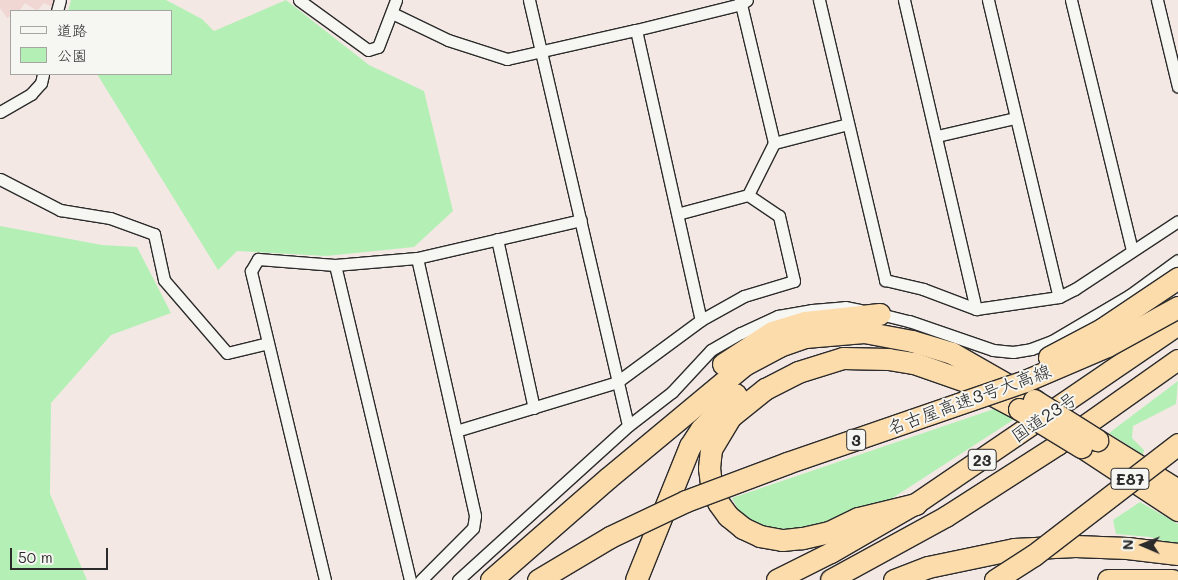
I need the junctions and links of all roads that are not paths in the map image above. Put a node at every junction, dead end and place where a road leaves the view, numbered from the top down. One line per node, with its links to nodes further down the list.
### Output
1 (299, 0): 10 (street)
2 (396, 0): 10 (street)
3 (530, 0): 12 (street)
4 (819, 0): 17 (street)
5 (904, 0): 18 (street)
6 (988, 0): 16 (street)
7 (1072, 0): 26 (street)
8 (1157, 0): 14 (street)
9 (743, 1): 11 (street); 19 (street)
10 (392, 12): 12 (street)
11 (636, 30): 12 (street); 22 (street)
12 (541, 51): 23 (street)
13 (43, 75): 15 (street)
14 (1178, 87)
15 (0, 112)
16 (1015, 118): 18 (street); 31 (street)
17 (848, 124): 19 (street); 33 (street)
18 (936, 136): 33 (street)
19 (774, 143): 21 (street)
20 (0, 179): 37 (street)
21 (748, 195): 22 (street); 35 (street)
22 (677, 214): 35 (street)
23 (581, 220): 25 (street); 40 (street)
24 (1178, 220): 26 (street)
25 (497, 239): 27 (street); 42 (street)
26 (1132, 250): 31 (street)
27 (417, 258): 29 (street); 45 (street)
28 (1178, 260): 34 (street)
29 (335, 265): 37 (street); 54 (street)
30 (1178, 278): 43 (highway, bridge)
31 (1059, 296): 33 (street)
32 (1178, 307): 43 (highway, 名古屋高速3号大高線 / 3, bridge)
33 (976, 309)
34 (880, 314): 44 (street); 48 (highway)
35 (701, 320): 40 (street)
36 (1178, 325): 50 (highway, 国道23号 / 23)
37 (268, 344): 53 (street)
38 (1178, 360): 61 (highway, 国道23号 / 23)
39 (985, 373): 41 (highway); 48 (highway); 59 (highway)
40 (617, 382): 42 (street); 44 (street)
41 (1026, 404): 46 (highway, bridge); 50 (highway)
42 (534, 408): 45 (street)
43 (920, 418): 58 (highway, 名古屋高速3号大高線 / 3, bridge)
44 (628, 426): 56 (street)
45 (456, 431): 55 (street)
46 (1089, 444): 49 (highway, E87); 51 (highway, E87)
47 (1178, 444): 63 (highway, bridge)
48 (607, 471): 57 (highway)
49 (1178, 490)
50 (916, 504): 60 (highway, 国道23号 / 23)
51 (1178, 510)
52 (1178, 554): 62 (highway)
53 (325, 580)
54 (410, 580)
55 (422, 580)
56 (458, 580)
57 (489, 580)
58 (538, 580)
59 (636, 580)
60 (777, 580)
61 (831, 580)
62 (894, 580)
63 (996, 580)
64 (1108, 580): 65 (highway)
65 (1172, 580)

